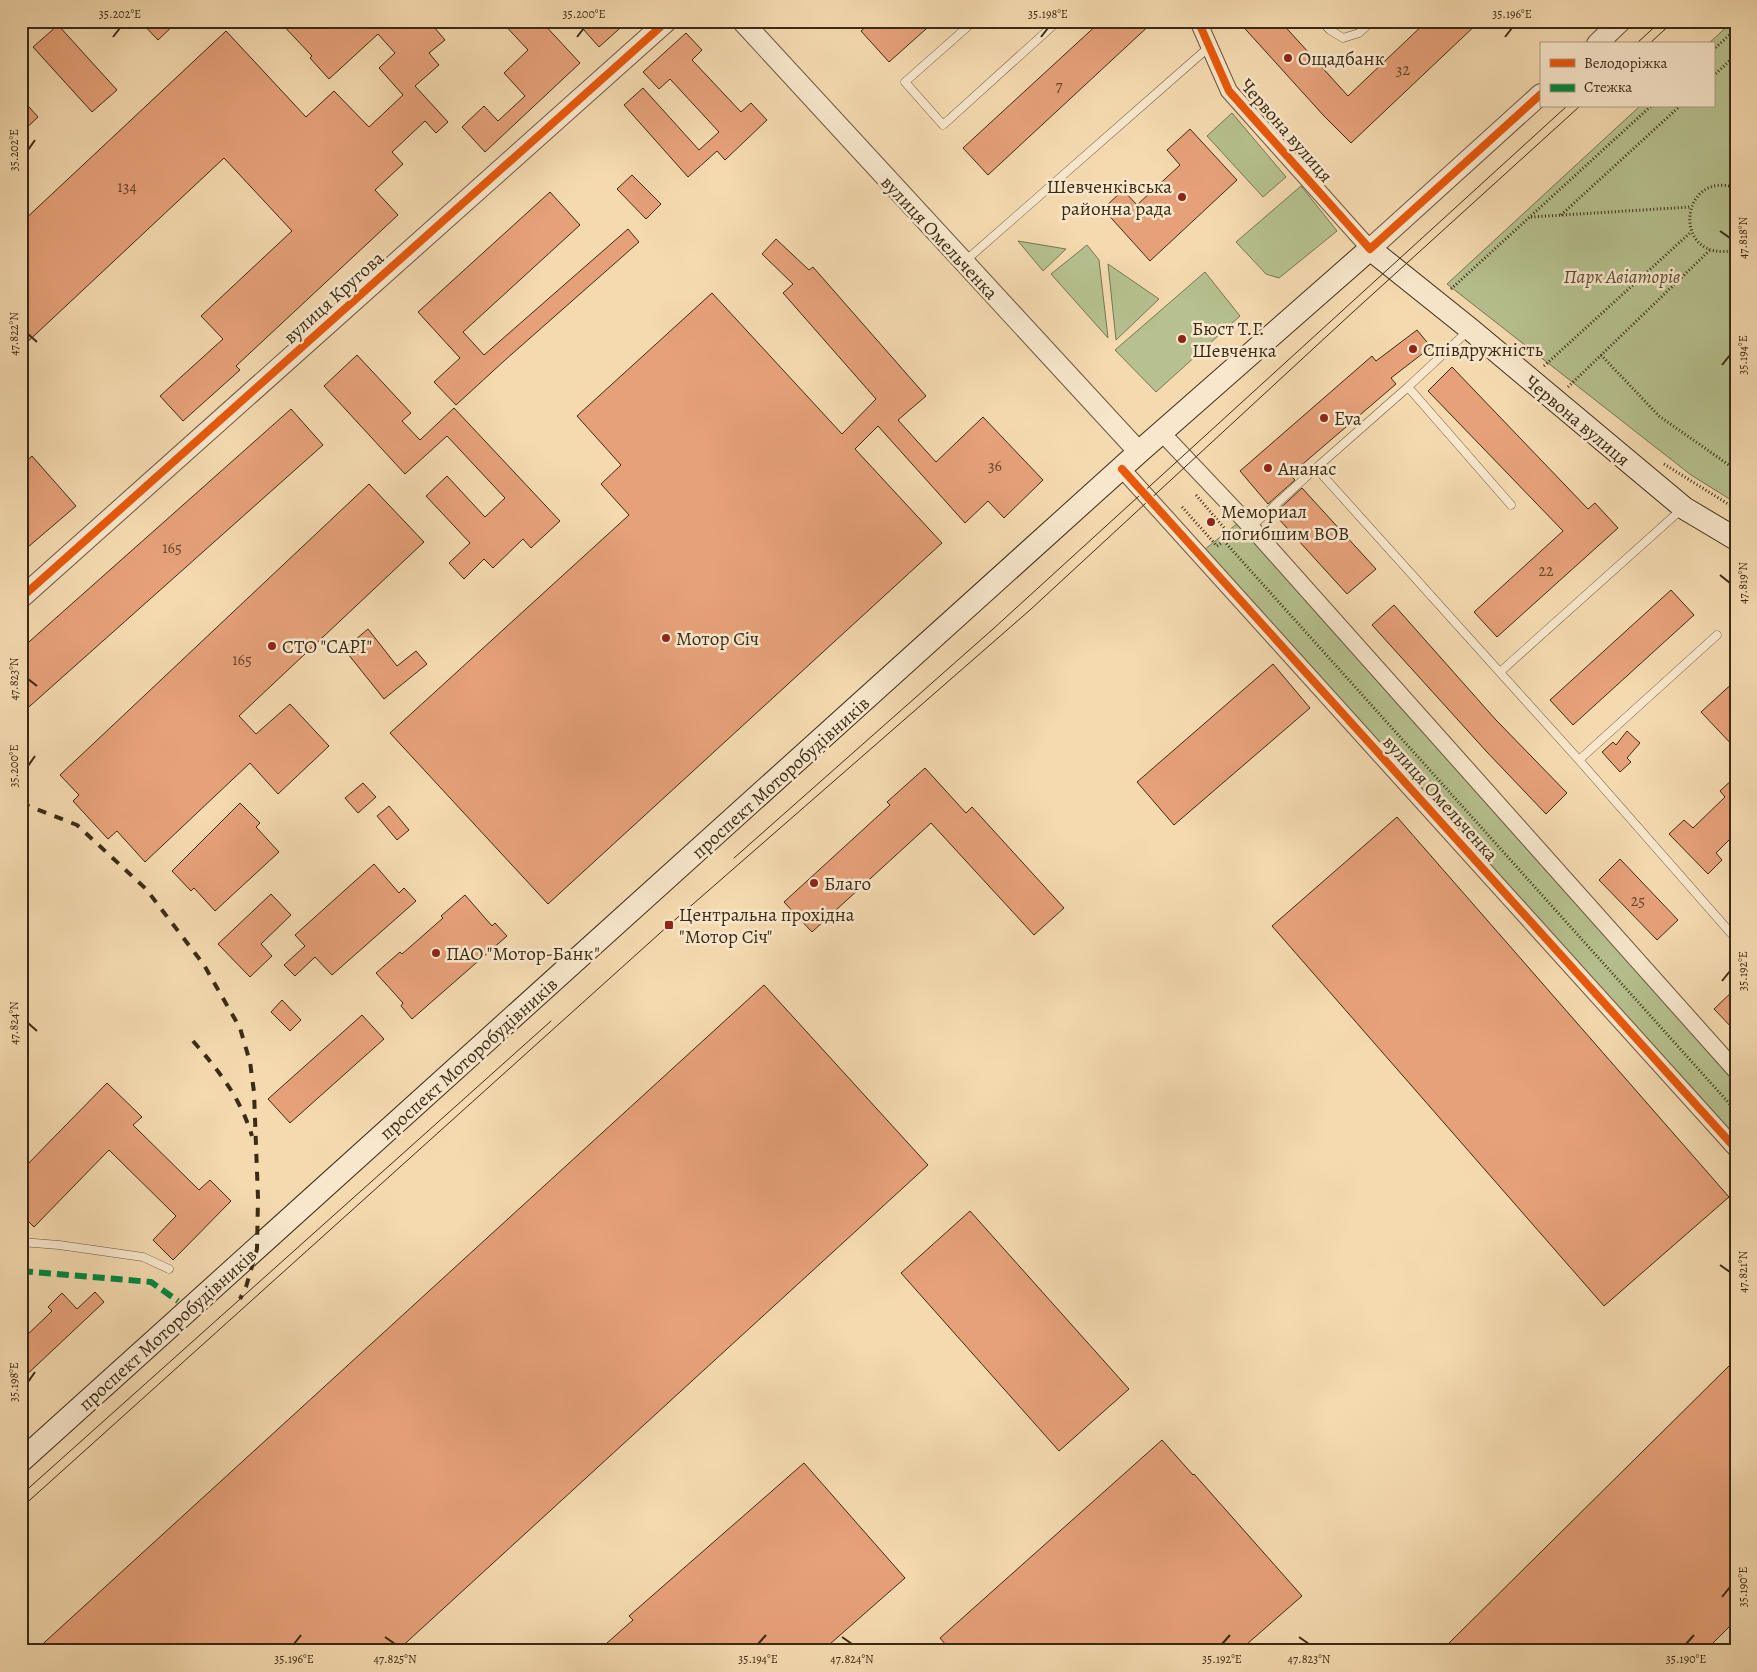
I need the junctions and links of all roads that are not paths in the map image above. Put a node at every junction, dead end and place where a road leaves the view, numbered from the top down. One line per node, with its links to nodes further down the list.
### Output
1 (667, 21): 24 (street, вулиця Кругова)
2 (742, 21): 13 (street, вулиця Омельченка)
3 (974, 21): 4 (lane)
4 (1058, 21)
5 (1322, 21): 6 (lane)
6 (1372, 21)
7 (1621, 21): 9 (street)
8 (1202, 23): 10 (street, Червона вулиця)
9 (1599, 42)
10 (1209, 47): 12 (street, Червона вулиця); 13 (lane)
11 (1540, 95): 12 (street, проспект Моторобудівників)
12 (1370, 249): 14 (main road, Червона вулиця); 16 (main road, проспект Моторобудівників)
13 (964, 263): 17 (street, вулиця Омельченка)
14 (1470, 329): 15 (lane); 21 (main road, Червона вулиця)
15 (1408, 387): 18 (lane); 20 (lane)
16 (1161, 432): 17 (main road, проспект Моторобудівників); 22 (street, вулиця Омельченка)
17 (1139, 452): 19 (main road, проспект Моторобудівників)
18 (1316, 468): 22 (lane); 26 (lane)
19 (1122, 469): 30 (street, вулиця Омельченка); 33 (main road, проспект Моторобудівників)
20 (1511, 505)
21 (1684, 508): 23 (main road, Червона вулиця); 26 (lane)
22 (1251, 527): 29 (street, вулиця Омельченка)
23 (1736, 539)
24 (21, 598)
25 (1717, 635): 27 (lane)
26 (1500, 672): 27 (lane)
27 (1579, 760): 28 (lane)
28 (1736, 939)
29 (1736, 1071)
30 (1736, 1149)
31 (21, 1242): 32 (lane)
32 (169, 1269)
33 (21, 1461)

